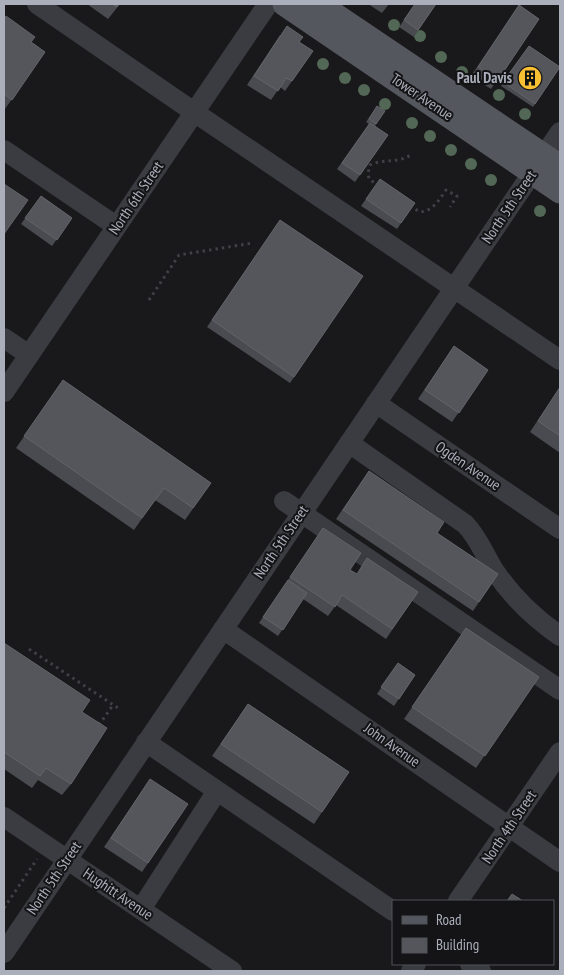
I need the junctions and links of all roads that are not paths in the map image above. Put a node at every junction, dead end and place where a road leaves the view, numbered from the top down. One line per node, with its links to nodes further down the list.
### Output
1 (37, 4): 5 (street)
2 (268, 4): 5 (street, North 6th Street)
3 (284, 4): 8 (main road, Tower Avenue)
4 (318, 4): 8 (main road, Tower Avenue)
5 (194, 112): 10 (street, North 6th Street); 11 (street)
6 (560, 132): 8 (street, North 5th Street)
7 (4, 150): 10 (street)
8 (546, 165): 9 (main road, Tower Avenue); 11 (street, North 5th Street)
9 (560, 191)
10 (116, 226): 13 (street, North 6th Street)
11 (455, 288): 14 (street); 16 (street, North 5th Street)
12 (4, 338): 13 (street)
13 (29, 355): 15 (street, North 6th Street)
14 (560, 360)
15 (4, 392)
16 (376, 403): 17 (street, North 5th Street); 20 (street, Ogden Avenue)
17 (349, 443): 19 (street, North 5th Street); 22 (street)
18 (284, 501): 19 (street)
19 (301, 513): 21 (street, North 5th Street); 23 (street)
20 (560, 529)
21 (223, 629): 24 (street, North 5th Street); 28 (street, John Avenue)
22 (560, 636)
23 (560, 690)
24 (146, 742): 26 (street); 29 (street, North 5th Street)
25 (560, 752): 28 (street, North 4th Street)
26 (218, 791): 32 (street); 33 (street)
27 (4, 817): 29 (street, Hughitt Avenue)
28 (509, 827): 30 (street, John Avenue); 31 (street, North 4th Street)
29 (66, 859): 32 (street, Hughitt Avenue); 34 (street, North 5th Street)
30 (560, 862)
31 (459, 900)
32 (141, 910): 35 (street, Hughitt Avenue)
33 (392, 910)
34 (4, 953)
35 (232, 971)

